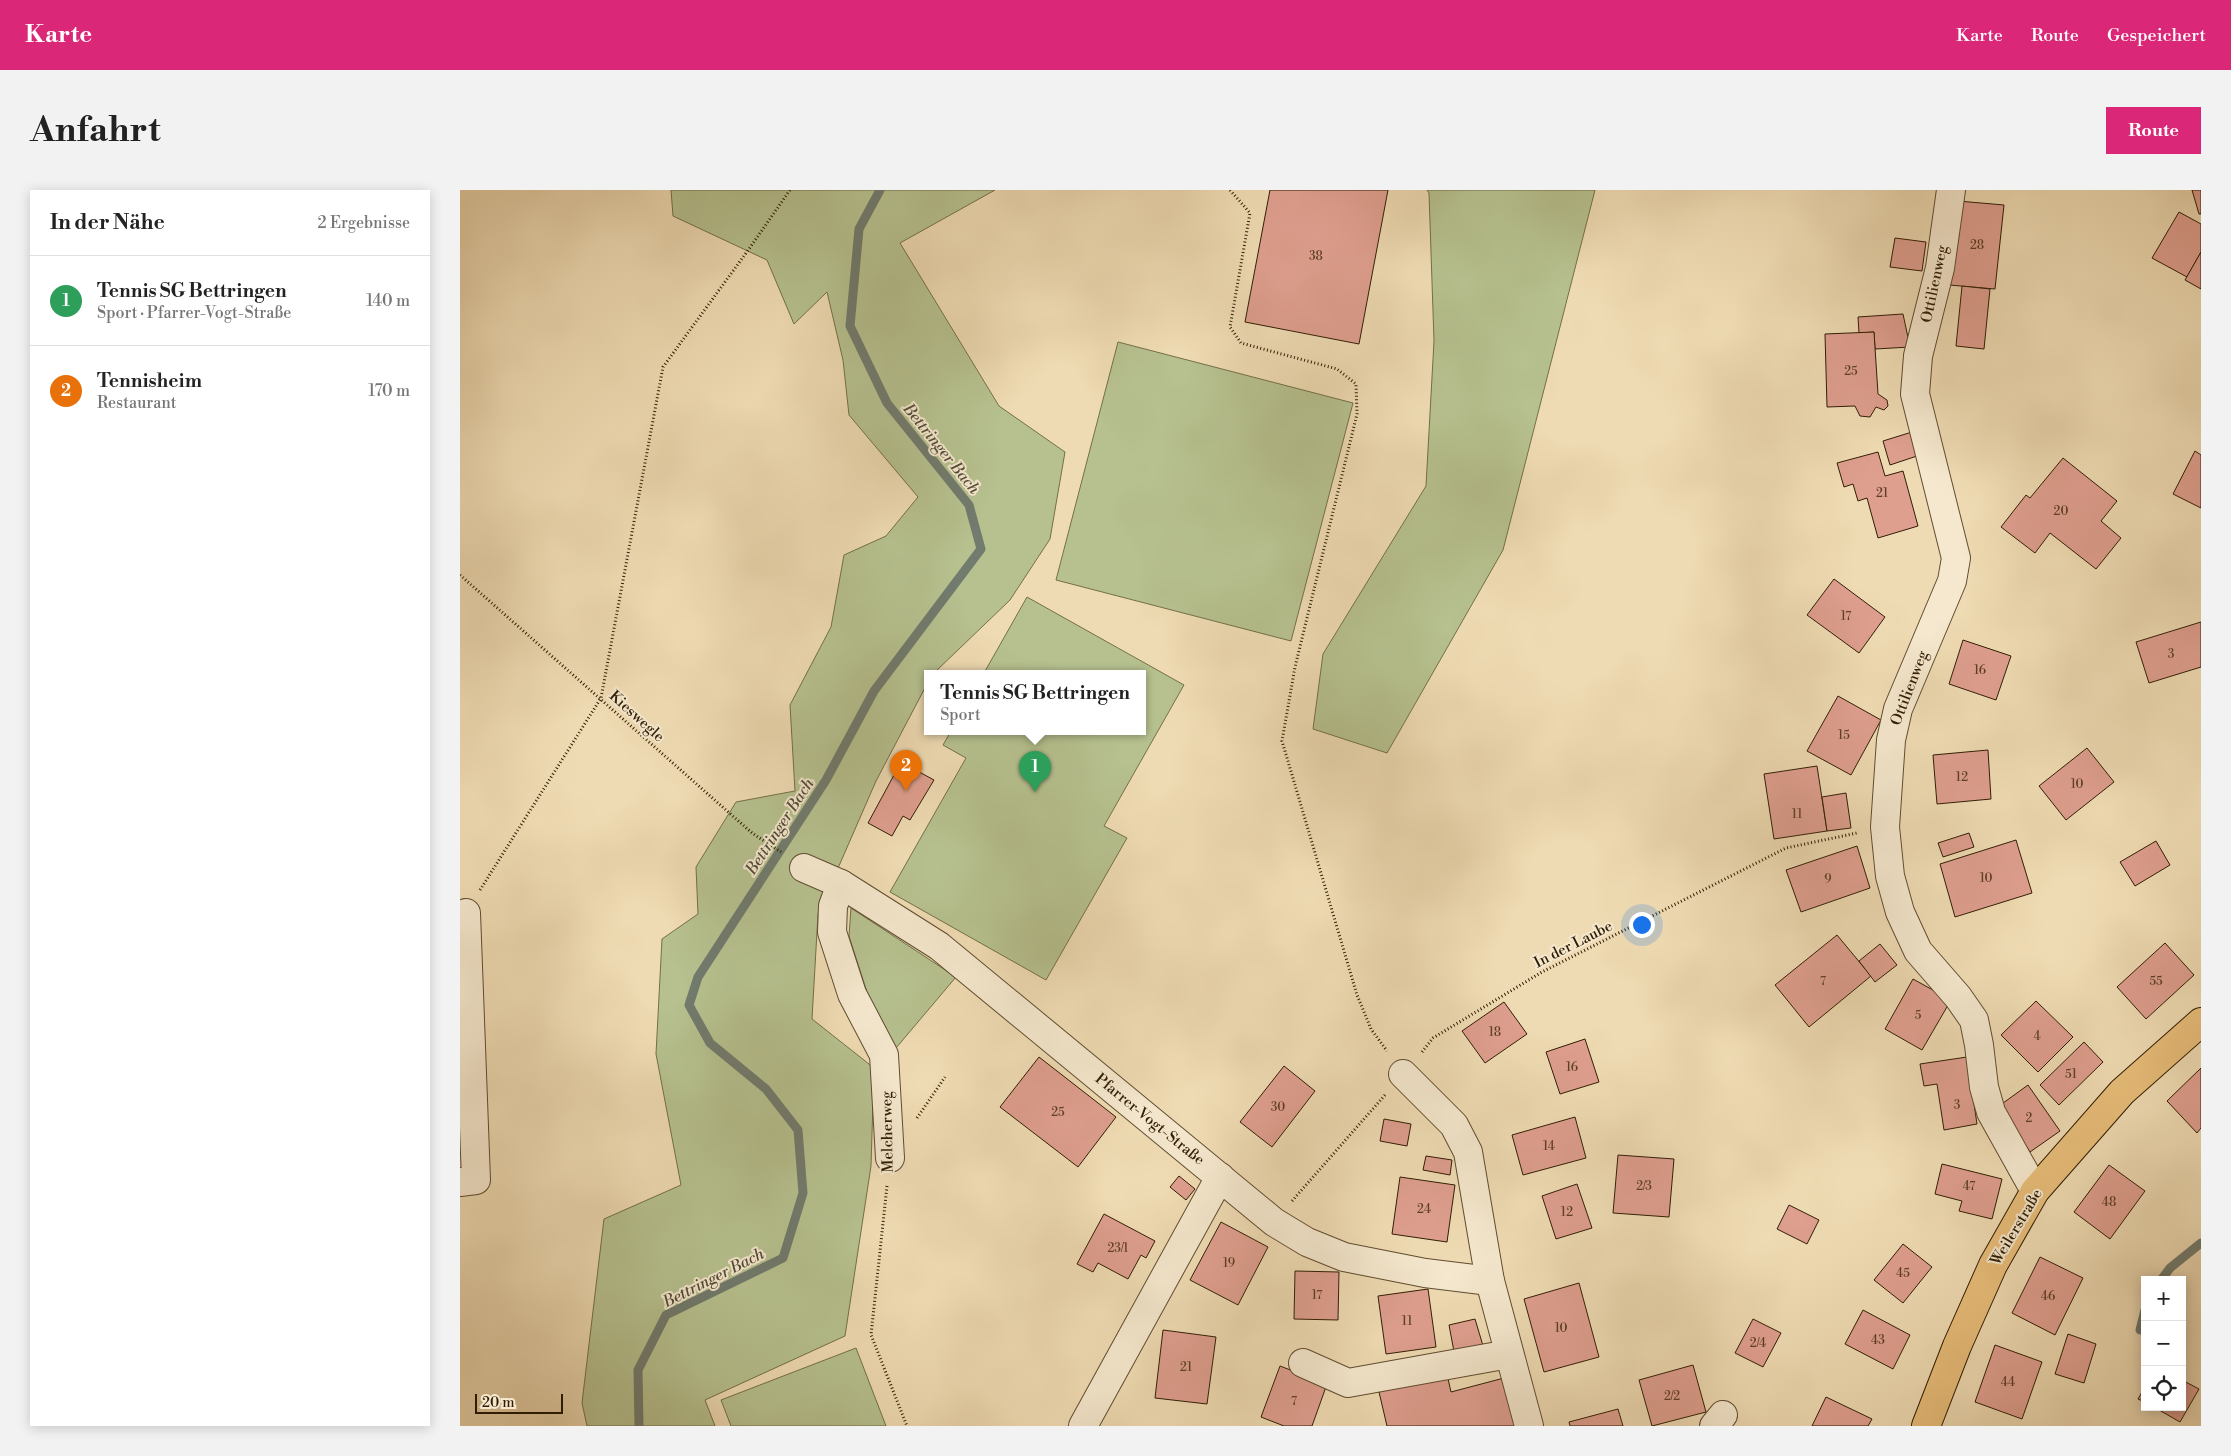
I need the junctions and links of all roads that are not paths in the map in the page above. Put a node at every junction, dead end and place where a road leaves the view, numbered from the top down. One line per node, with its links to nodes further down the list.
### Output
1 (1951, 190): 10 (street, Ottilienweg)
2 (804, 868): 3 (street)
3 (841, 884): 7 (street, Melcherweg); 8 (street, Pfarrer-Vogt-Straße)
4 (466, 913): 9 (street)
5 (2201, 1022): 10 (main road, Weilerstraße)
6 (1403, 1074): 11 (street)
7 (890, 1158)
8 (1220, 1177): 11 (street, Pfarrer-Vogt-Straße); 14 (street)
9 (460, 1182)
10 (2035, 1191): 16 (main road, Weilerstraße)
11 (1490, 1281): 12 (street)
12 (1509, 1354): 13 (street); 15 (street)
13 (1303, 1363)
14 (1083, 1426)
15 (1529, 1426)
16 (1926, 1426)

